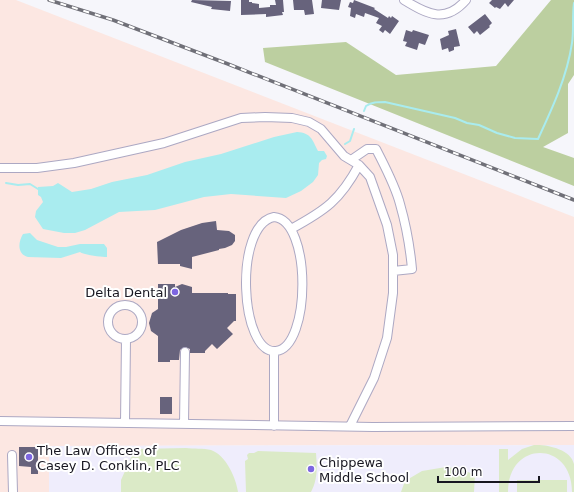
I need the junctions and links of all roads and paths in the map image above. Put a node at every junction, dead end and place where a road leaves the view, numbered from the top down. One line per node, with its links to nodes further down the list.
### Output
1 (404, 0): 2 (street)
2 (466, 0)
3 (351, 160): 4 (street); 5 (street); 7 (street)
4 (359, 165): 6 (street); 7 (street)
5 (0, 168)
6 (291, 229): 9 (street); 9 (street)
7 (393, 271): 15 (street)
8 (126, 339): 8 (street); 12 (street)
9 (274, 351): 14 (street)
10 (185, 352): 13 (street)
11 (0, 421): 12 (street)
12 (125, 423): 13 (street)
13 (184, 424): 14 (street)
14 (274, 426): 15 (street)
15 (350, 426): 16 (street)
16 (574, 426)
17 (12, 455): 18 (street)
18 (13, 492)

